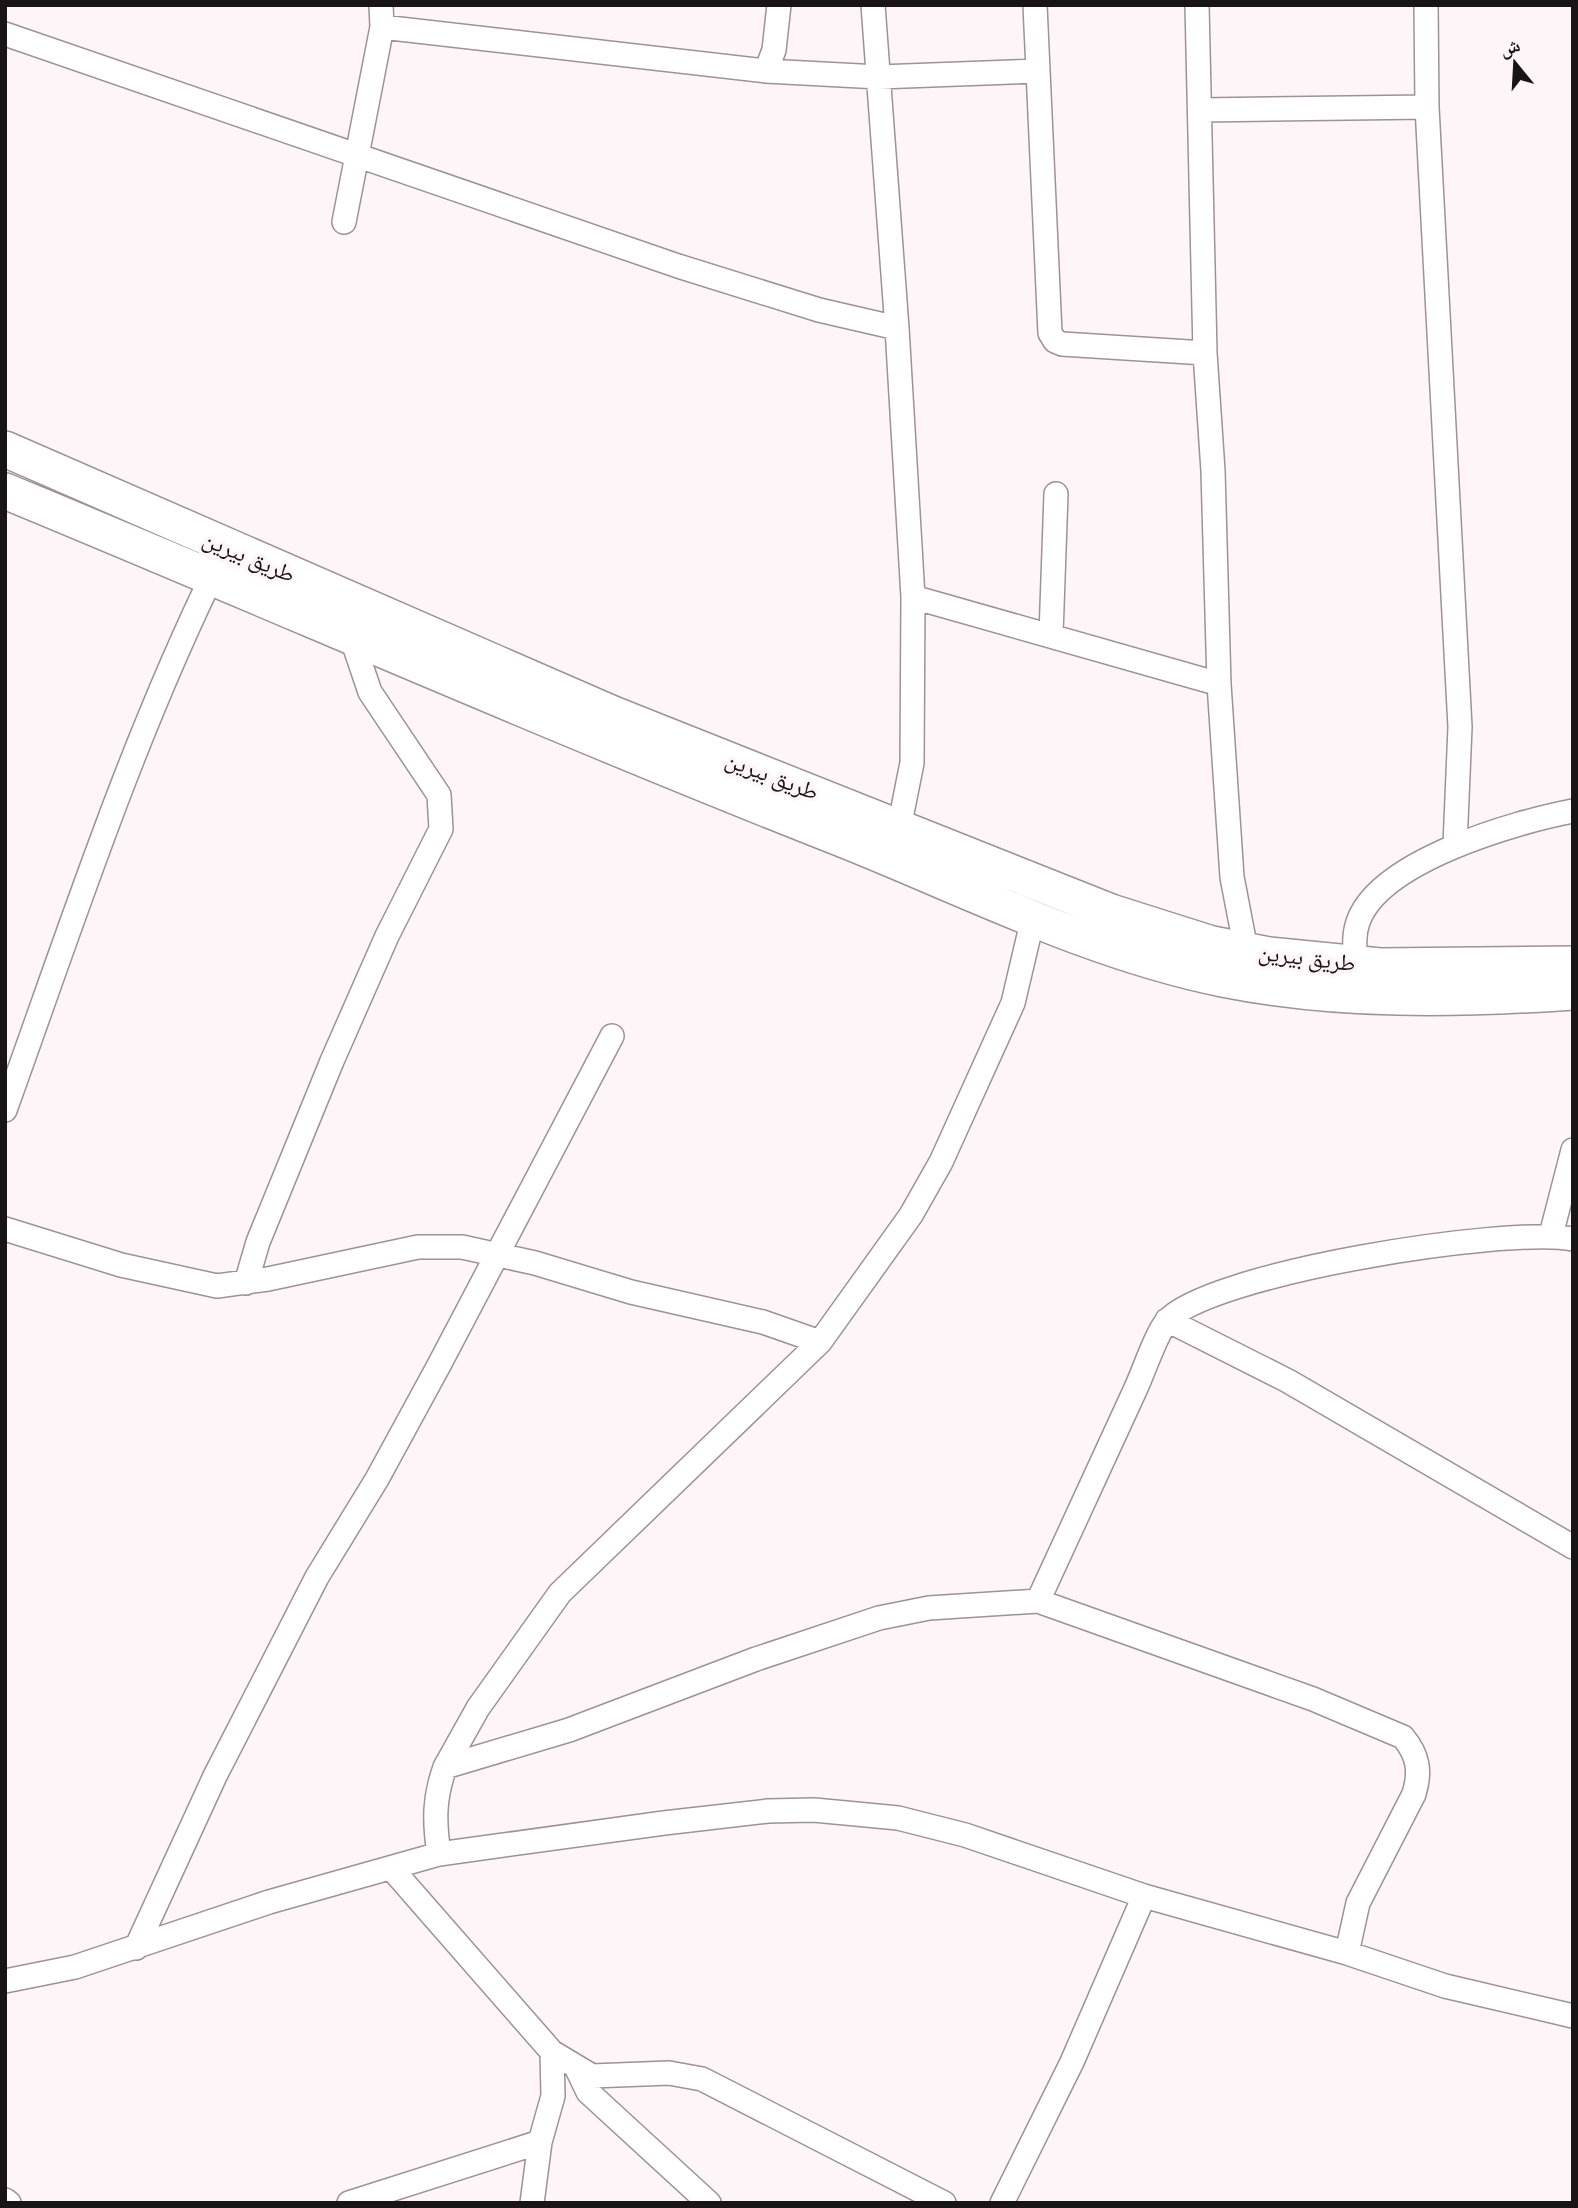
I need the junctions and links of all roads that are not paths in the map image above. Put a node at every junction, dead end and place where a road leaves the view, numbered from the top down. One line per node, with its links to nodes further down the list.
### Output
1 (779, 5): 8 (street)
2 (873, 5): 10 (street)
3 (1035, 5): 9 (street)
4 (1197, 5): 12 (street)
5 (1426, 5): 11 (street)
6 (381, 16): 8 (street); 13 (street)
7 (5, 34): 13 (street)
8 (766, 71): 10 (street)
9 (1037, 71): 10 (street); 16 (street)
10 (879, 77): 15 (street)
11 (1427, 107): 12 (street); 28 (street)
12 (1200, 110): 16 (street)
13 (358, 154): 14 (street); 15 (street)
14 (344, 222)
15 (897, 328): 21 (street)
16 (1205, 353): 24 (street)
17 (5, 449): 20 (main road, طريق بيرين)
18 (5, 491): 20 (main road, طريق بيرين)
19 (1056, 494): 22 (street)
20 (219, 562): 23 (main road, طريق بيرين); 25 (main road, طريق بيرين); 35 (street)
21 (913, 597): 22 (street); 27 (street)
22 (1051, 635): 24 (street)
23 (351, 636): 25 (main road, طريق بيرين); 40 (street)
24 (1219, 684): 30 (street)
25 (716, 772): 27 (main road, طريق بيرين); 29 (main road, طريق بيرين)
26 (1573, 811): 28 (street)
27 (899, 828): 30 (main road, طريق بيرين)
28 (1455, 845): 31 (street)
29 (1033, 918): 33 (main road, طريق بيرين); 42 (street)
30 (1246, 950): 31 (main road, طريق بيرين)
31 (1356, 964): 32 (main road, طريق بيرين)
32 (1573, 964)
33 (1573, 992)
34 (612, 1037): 39 (street)
35 (5, 1110)
36 (1573, 1150): 38 (street)
37 (5, 1229): 40 (street)
38 (1562, 1237): 41 (street)
39 (498, 1255): 40 (street); 42 (street); 49 (street)
40 (247, 1283)
41 (1167, 1320): 43 (street); 44 (street)
42 (820, 1342): 45 (street)
43 (1573, 1547)
44 (1038, 1601): 45 (street); 50 (street)
45 (445, 1767): 46 (street)
46 (439, 1854): 47 (street); 48 (street)
47 (392, 1869): 49 (street); 53 (street)
48 (1144, 1896): 50 (street); 60 (street)
49 (135, 1948): 51 (street)
50 (1347, 1953): 52 (street)
51 (5, 1981)
52 (1573, 2017)
53 (552, 2052): 54 (street); 55 (street)
54 (577, 2069): 58 (street); 59 (street)
55 (540, 2143): 56 (street); 57 (street)
56 (349, 2203)
57 (532, 2203)
58 (709, 2203)
59 (944, 2203)
60 (1002, 2203)

